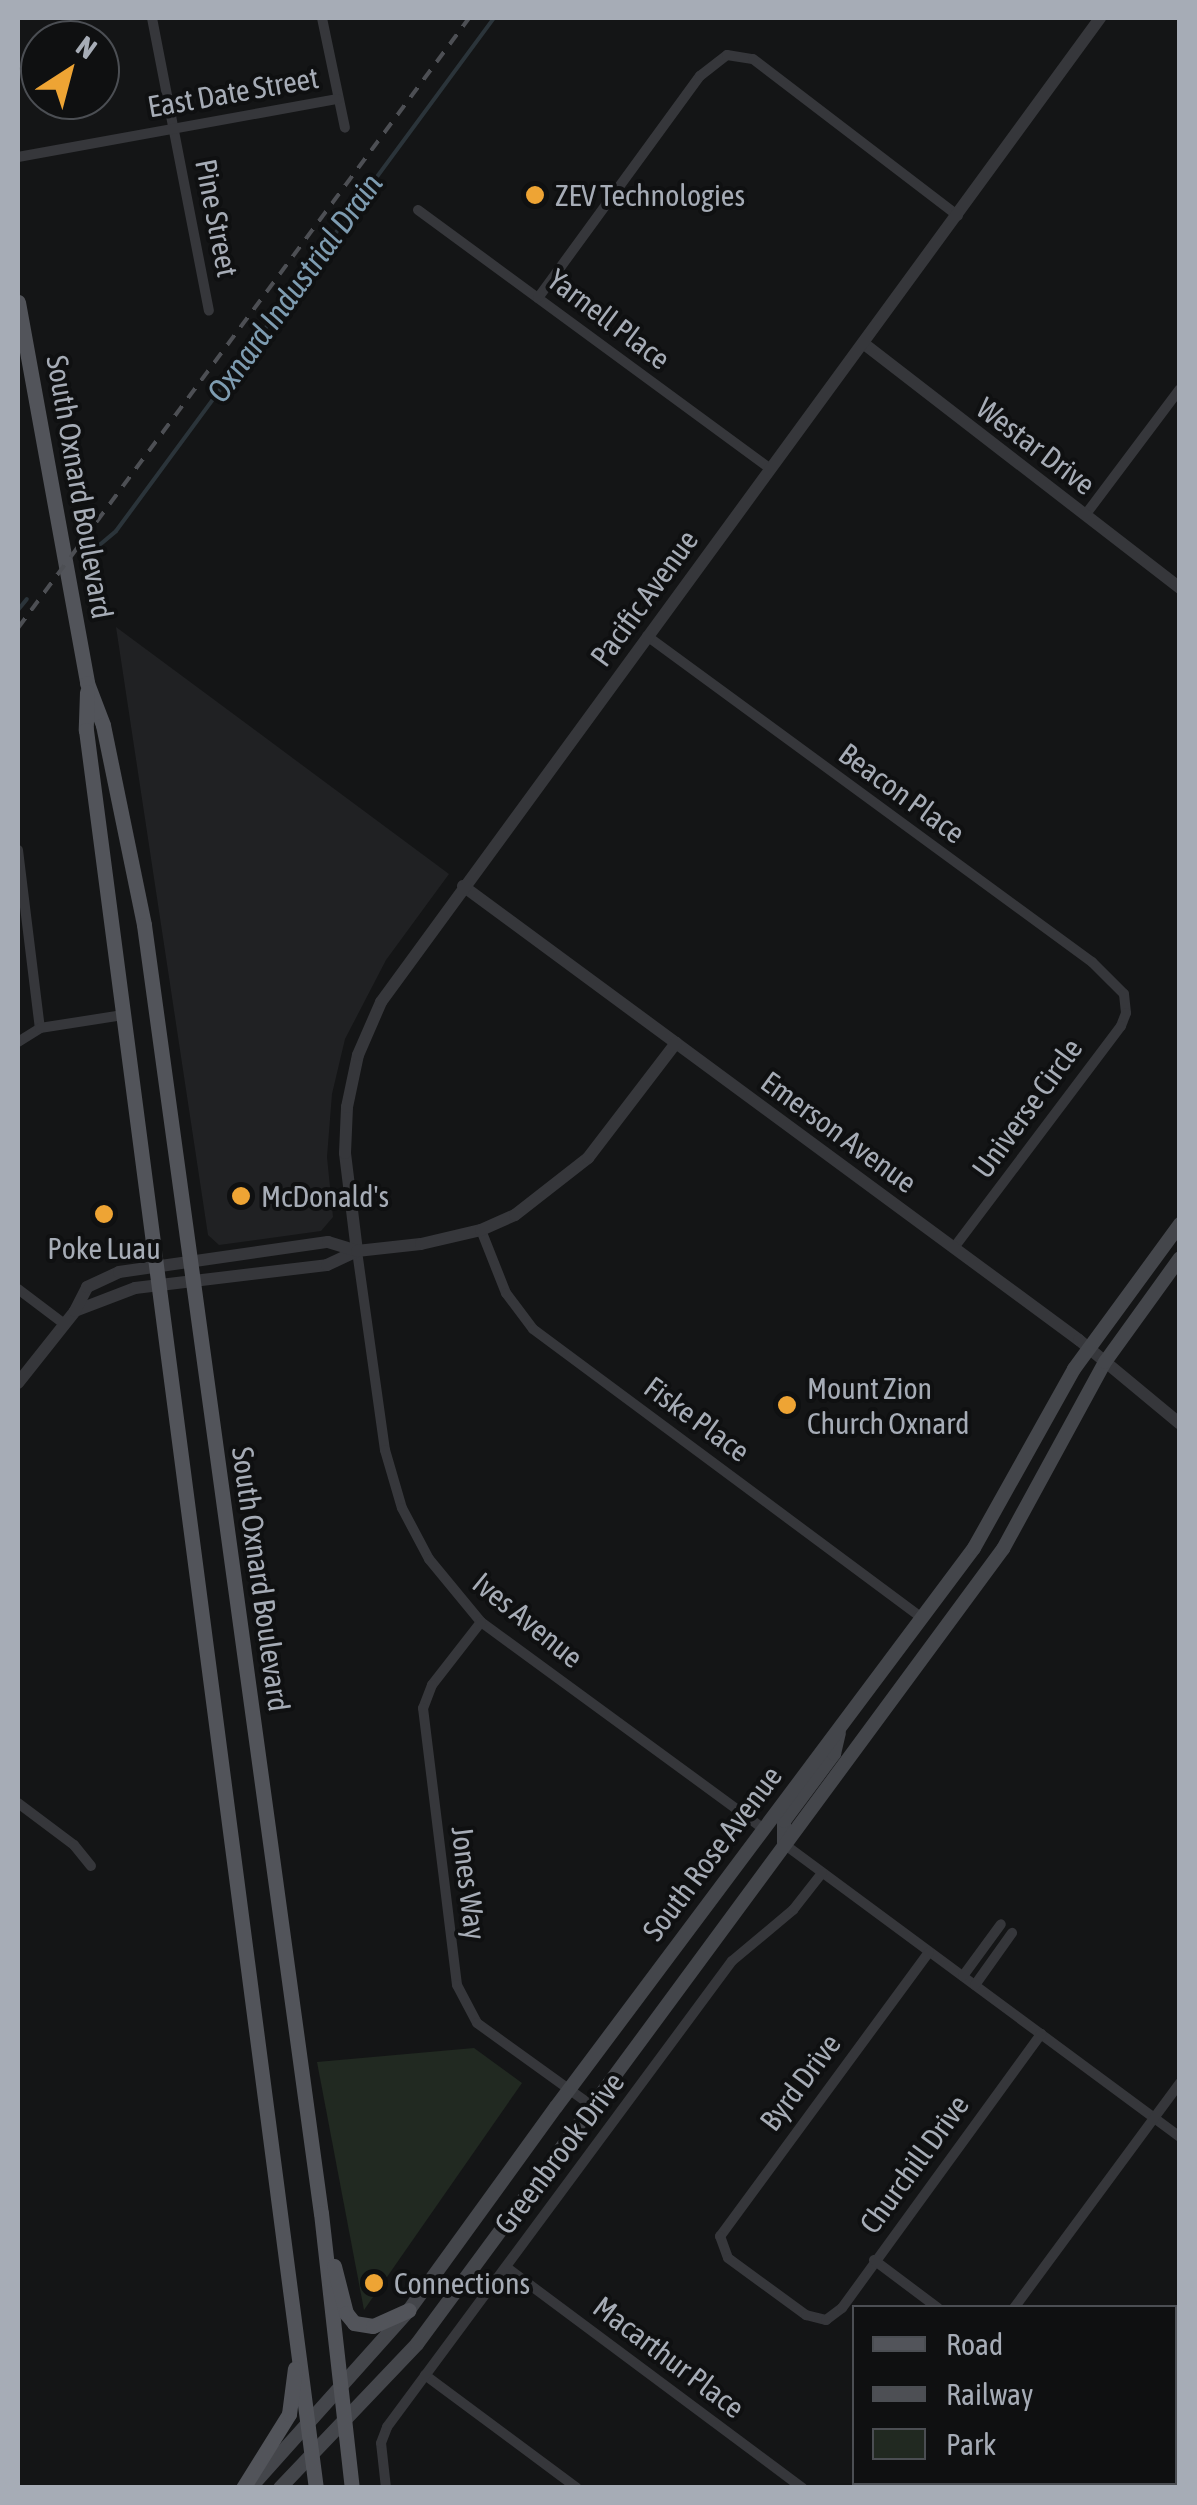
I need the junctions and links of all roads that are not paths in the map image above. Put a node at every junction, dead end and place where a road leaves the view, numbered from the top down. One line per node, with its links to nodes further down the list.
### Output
1 (152, 18): 5 (street, Pine Street)
2 (322, 18): 4 (street)
3 (1100, 18): 9 (street, Pacific Avenue)
4 (338, 99): 5 (street, East Date Street); 6 (street)
5 (174, 128): 7 (street, East Date Street); 12 (street, Pine Street)
6 (345, 128)
7 (18, 157)
8 (418, 210): 10 (street, Yarnell Place)
9 (958, 216): 10 (street); 13 (street, Pacific Avenue)
10 (538, 298): 15 (street, Yarnell Place)
11 (18, 302): 19 (main road, South Oxnard Boulevard)
12 (210, 310)
13 (862, 343): 15 (street, Pacific Avenue); 16 (street, Westar Drive)
14 (1180, 389): 16 (street)
15 (770, 469): 18 (street, Pacific Avenue)
16 (1086, 514): 17 (street, Westar Drive)
17 (1180, 588)
18 (646, 636): 21 (street, Pacific Avenue); 22 (street, Beacon Place)
19 (87, 683): 23 (main road, South Oxnard Boulevard); 32 (main road, South Oxnard Boulevard)
20 (18, 850): 24 (street)
21 (464, 886): 26 (street, Emerson Avenue); 30 (street, Pacific Avenue)
22 (1124, 994): 29 (street, Universe Circle)
23 (123, 1015): 24 (street); 33 (main road, South Oxnard Boulevard)
24 (40, 1028): 25 (street)
25 (18, 1042)
26 (676, 1042): 28 (street); 29 (street, Emerson Avenue)
27 (1180, 1224): 39 (main road, South Rose Avenue)
28 (480, 1230): 30 (street); 43 (street, Fiske Place)
29 (954, 1248): 39 (street, Emerson Avenue)
30 (358, 1251): 32 (street); 34 (street); 44 (street, Ives Avenue)
31 (1180, 1258): 40 (main road, South Rose Avenue)
32 (193, 1260): 33 (street); 34 (main road, South Oxnard Boulevard)
33 (156, 1266): 35 (main road, South Oxnard Boulevard); 37 (street)
34 (195, 1282): 35 (street); 62 (main road, South Oxnard Boulevard)
35 (158, 1285): 37 (street); 69 (main road, South Oxnard Boulevard)
36 (18, 1290): 38 (street)
37 (74, 1310): 38 (street)
38 (63, 1323): 41 (street)
39 (1089, 1349): 40 (street, Emerson Avenue); 43 (main road, South Rose Avenue)
40 (1105, 1362): 42 (street, Emerson Avenue); 48 (main road, South Rose Avenue)
41 (18, 1384)
42 (1180, 1424)
43 (922, 1618): 45 (main road, South Rose Avenue)
44 (481, 1622): 47 (street, Ives Avenue); 58 (street, Jones Way)
45 (842, 1722): 47 (main road, South Rose Avenue); 48 (main road)
46 (18, 1803): 49 (street)
47 (765, 1830): 58 (main road, South Rose Avenue)
48 (784, 1844): 50 (street); 59 (main road, South Rose Avenue)
49 (91, 1866)
50 (822, 1873): 53 (street); 64 (street, Greenbrook Drive)
51 (1001, 1924): 54 (street)
52 (1012, 1933): 55 (street)
53 (929, 1952): 54 (street); 68 (street, Byrd Drive)
54 (963, 1976): 55 (street)
55 (975, 1985): 56 (street)
56 (1041, 2034): 60 (street); 63 (street, Churchill Drive)
57 (1180, 2083): 60 (street)
58 (569, 2090): 59 (street, Jones Way); 67 (main road, South Rose Avenue)
59 (592, 2106): 73 (main road, South Rose Avenue)
60 (1154, 2118): 61 (street); 66 (street)
61 (1180, 2137)
62 (321, 2213): 67 (main road); 71 (main road, South Oxnard Boulevard)
63 (874, 2260): 65 (street); 68 (street, Churchill Drive)
64 (506, 2267): 70 (street, Greenbrook Drive); 81 (street, Macarthur Place)
65 (934, 2305)
66 (1016, 2305)
67 (409, 2310): 71 (main road, South Rose Avenue)
68 (826, 2320)
69 (297, 2334): 72 (main road, South Oxnard Boulevard); 75 (main road)
70 (426, 2375): 79 (street, Greenbrook Drive); 80 (street)
71 (338, 2390): 72 (main road, South Rose Avenue); 73 (main road, South Oxnard Boulevard)
72 (308, 2423): 74 (main road, South Oxnard Boulevard); 75 (main road, South Rose Avenue)
73 (344, 2425): 74 (main road, South Rose Avenue); 78 (main road, South Oxnard Boulevard)
74 (312, 2455): 76 (main road, South Rose Avenue); 77 (main road, South Oxnard Boulevard)
75 (247, 2488)
76 (280, 2488)
77 (316, 2488)
78 (352, 2488)
79 (386, 2488)
80 (577, 2488)
81 (803, 2488)

